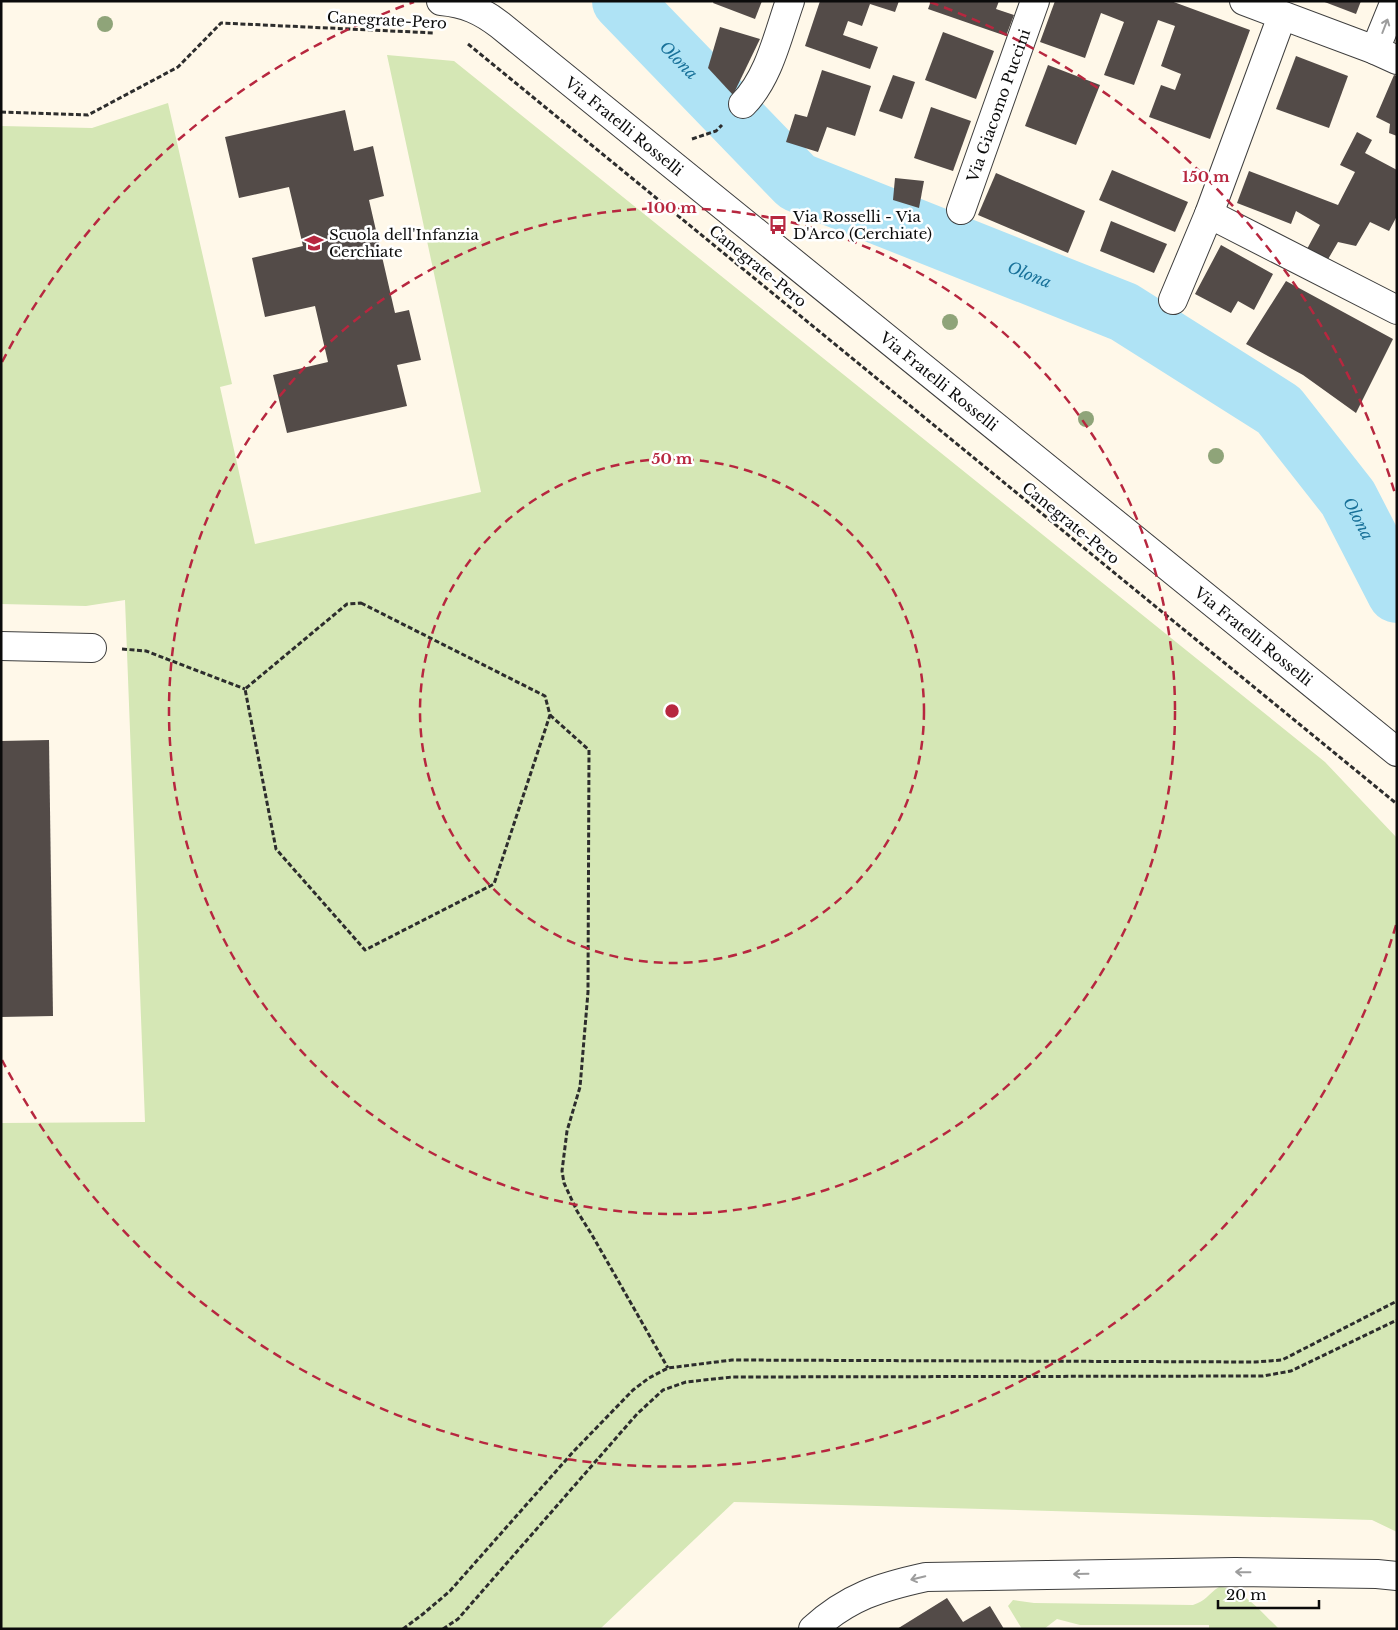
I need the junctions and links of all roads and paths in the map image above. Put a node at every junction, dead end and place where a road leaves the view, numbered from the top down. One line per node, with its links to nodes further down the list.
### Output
1 (441, 1): 6 (street, Via Fratelli Rosselli)
2 (790, 1): 11 (street)
3 (1035, 1): 15 (street, Via Giacomo Puccini)
4 (1244, 1): 7 (street)
5 (1394, 1): 10 (street, one-way to 5)
6 (504, 13): 23 (street, Via Fratelli Rosselli)
7 (1282, 16): 10 (street); 16 (street)
8 (437, 34): 12 (path, Canegrate-Pero)
9 (465, 41): 24 (path, Canegrate-Pero)
10 (1386, 55)
11 (743, 104)
12 (1, 112)
13 (716, 131): 14 (path)
14 (692, 139)
15 (961, 210)
16 (1210, 214): 17 (street); 18 (street)
17 (1173, 300)
18 (1397, 310)
19 (1, 646): 20 (street)
20 (92, 648): 21 (path)
21 (245, 689): 22 (path); 22 (path)
22 (550, 715): 27 (path)
23 (1397, 752)
24 (1397, 804)
25 (1397, 1301): 27 (path)
26 (1397, 1320): 30 (path)
27 (668, 1368): 29 (path)
28 (1397, 1576): 31 (street, one-way to 31)
29 (403, 1629)
30 (443, 1629)
31 (813, 1629)

